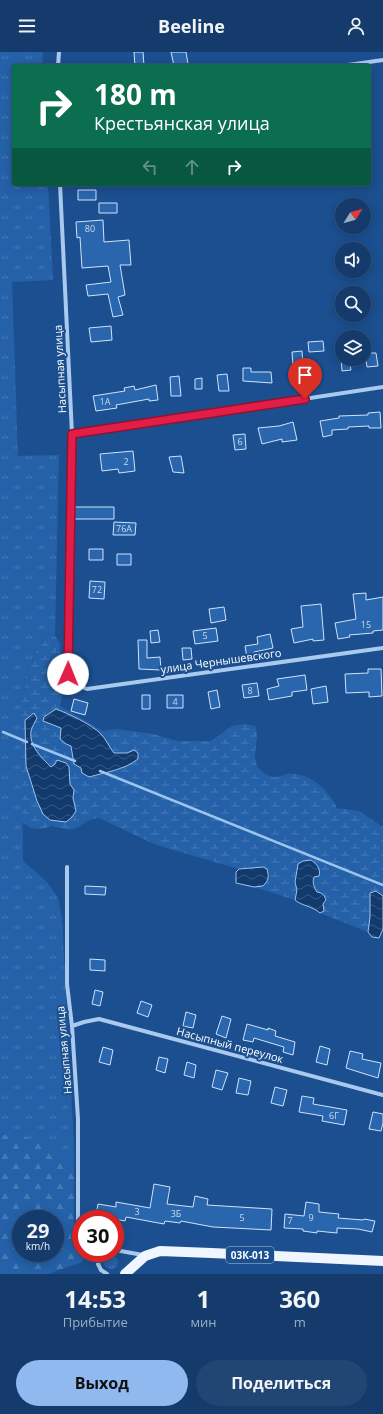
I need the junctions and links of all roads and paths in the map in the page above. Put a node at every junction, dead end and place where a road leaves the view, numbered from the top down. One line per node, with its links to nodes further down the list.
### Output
1 (58, 52): 3 (street)
2 (383, 60): 4 (street)
3 (58, 64)
4 (355, 64)
5 (60, 186): 7 (street, Насыпная улица)
6 (383, 387): 7 (street)
7 (72, 434): 9 (street, Насыпная улица)
8 (383, 648): 9 (street, улица Чернышевского)
9 (68, 674)
10 (67, 867): 11 (street, Насыпная улица)
11 (72, 1026): 12 (street, Насыпный переулок); 13 (street, Насыпная улица)
12 (383, 1095)
13 (78, 1210)
14 (124, 1252): 15 (street)
15 (145, 1256): 17 (main road, 03К-013); 19 (main road, 03К-013)
16 (98, 1262): 18 (street)
17 (383, 1262)
18 (107, 1274)
19 (125, 1274)

